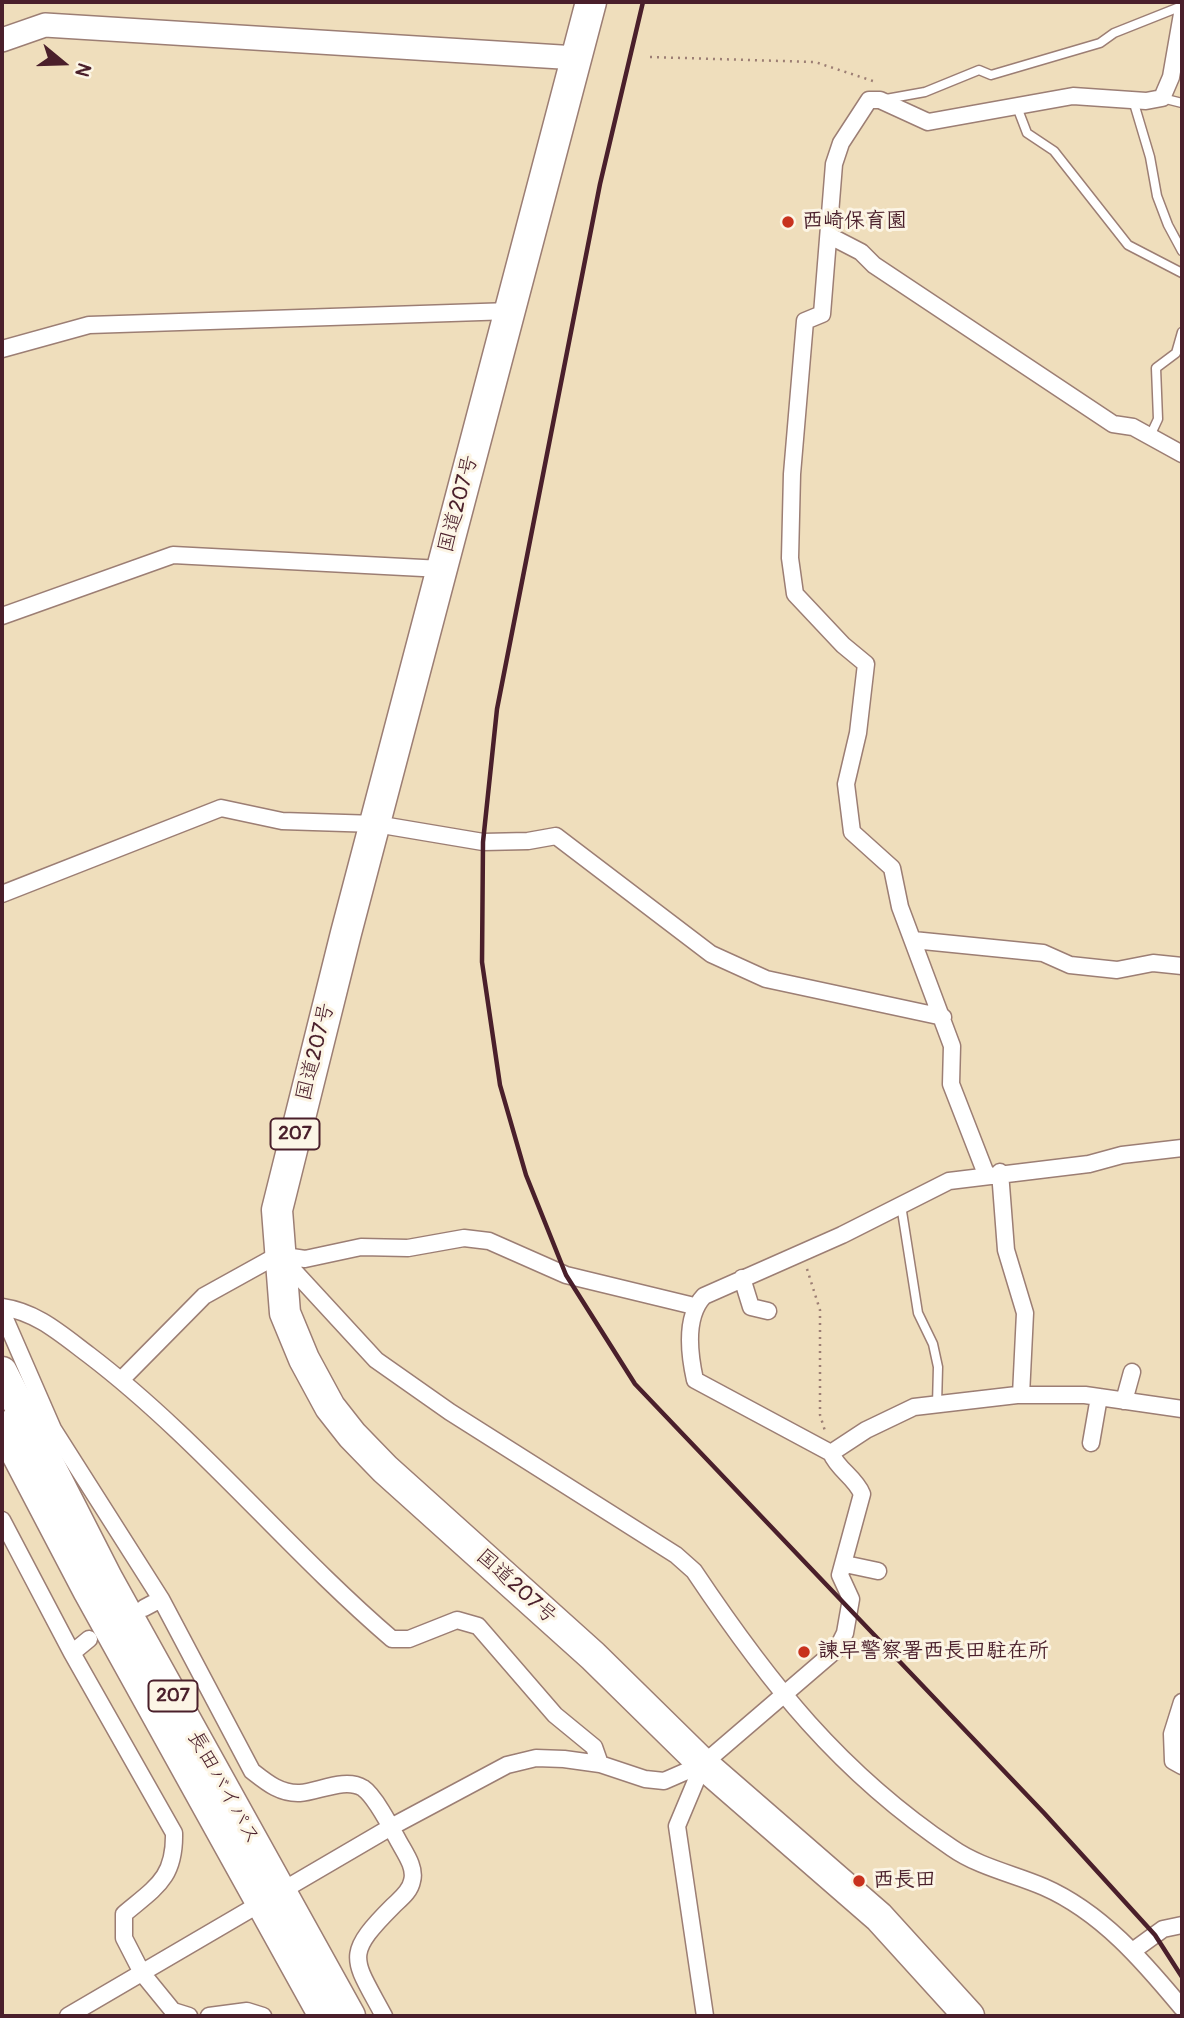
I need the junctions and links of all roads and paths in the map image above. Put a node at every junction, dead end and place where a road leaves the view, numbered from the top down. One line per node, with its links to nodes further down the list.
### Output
1 (591, 2): 6 (highway, 国道207号 / 207)
2 (1182, 6): 8 (lane)
3 (1182, 14): 7 (street)
4 (2, 40): 6 (street)
5 (650, 57): 8 (path)
6 (577, 58): 15 (highway, 国道207号 / 207)
7 (1162, 98): 9 (street); 10 (lane)
8 (880, 100): 11 (street); 12 (street)
9 (1133, 100): 11 (street); 13 (lane)
10 (1182, 103)
11 (1017, 107): 14 (lane)
12 (830, 236): 18 (street); 24 (street)
13 (1182, 251)
14 (1182, 273)
15 (511, 311): 17 (street); 20 (highway, 国道207号 / 207)
16 (1182, 332): 18 (lane)
17 (2, 349)
18 (1150, 436): 19 (street)
19 (1182, 454)
20 (442, 569): 21 (street); 22 (highway, 国道207号 / 207)
21 (2, 615)
22 (376, 824): 23 (street); 26 (street); 31 (highway, 国道207号 / 207)
23 (2, 894)
24 (913, 940): 25 (street); 26 (street)
25 (1182, 965)
26 (943, 1017): 28 (street)
27 (1182, 1148): 28 (street)
28 (993, 1173): 29 (street); 39 (street)
29 (901, 1205): 30 (street); 42 (lane)
30 (802, 1252): 32 (street); 46 (path)
31 (278, 1255): 33 (street); 38 (street); 54 (street); 57 (highway, 国道207号 / 207)
32 (742, 1278): 33 (street); 35 (street)
33 (694, 1306): 46 (street)
34 (2, 1310): 38 (street); 50 (street)
35 (768, 1311)
36 (2, 1372): 60 (highway, 長田バイパス / 207)
37 (1132, 1372): 41 (street)
38 (121, 1380): 56 (street)
39 (1021, 1395): 40 (street); 42 (street)
40 (1099, 1398): 41 (street); 45 (street)
41 (1124, 1401): 43 (street)
42 (937, 1405): 46 (street)
43 (1182, 1409)
44 (2, 1426): 60 (highway, 長田バイパス / 207)
45 (1091, 1443)
46 (831, 1453): 48 (street)
47 (2, 1520): 53 (street)
48 (845, 1564): 49 (street); 54 (street)
49 (878, 1571)
50 (161, 1599): 51 (street); 59 (street)
51 (144, 1608)
52 (89, 1639): 53 (street)
53 (72, 1653): 63 (street)
54 (783, 1696): 57 (street); 62 (street)
55 (1182, 1702): 58 (street)
56 (600, 1764): 57 (street); 59 (street)
57 (703, 1764): 72 (street); 73 (highway, 国道207号 / 207)
58 (1182, 1766)
59 (391, 1827): 60 (street); 71 (street)
60 (270, 1898): 63 (street); 69 (highway, 長田バイパス / 207); 70 (highway, 長田バイパス / 207)
61 (1182, 1925): 62 (street)
62 (1134, 1950): 64 (street)
63 (142, 1973): 65 (street); 66 (street)
64 (1182, 2008)
65 (68, 2016)
66 (189, 2016)
67 (209, 2016): 68 (street)
68 (263, 2016)
69 (324, 2016)
70 (350, 2016)
71 (384, 2016)
72 (705, 2016)
73 (969, 2016)

